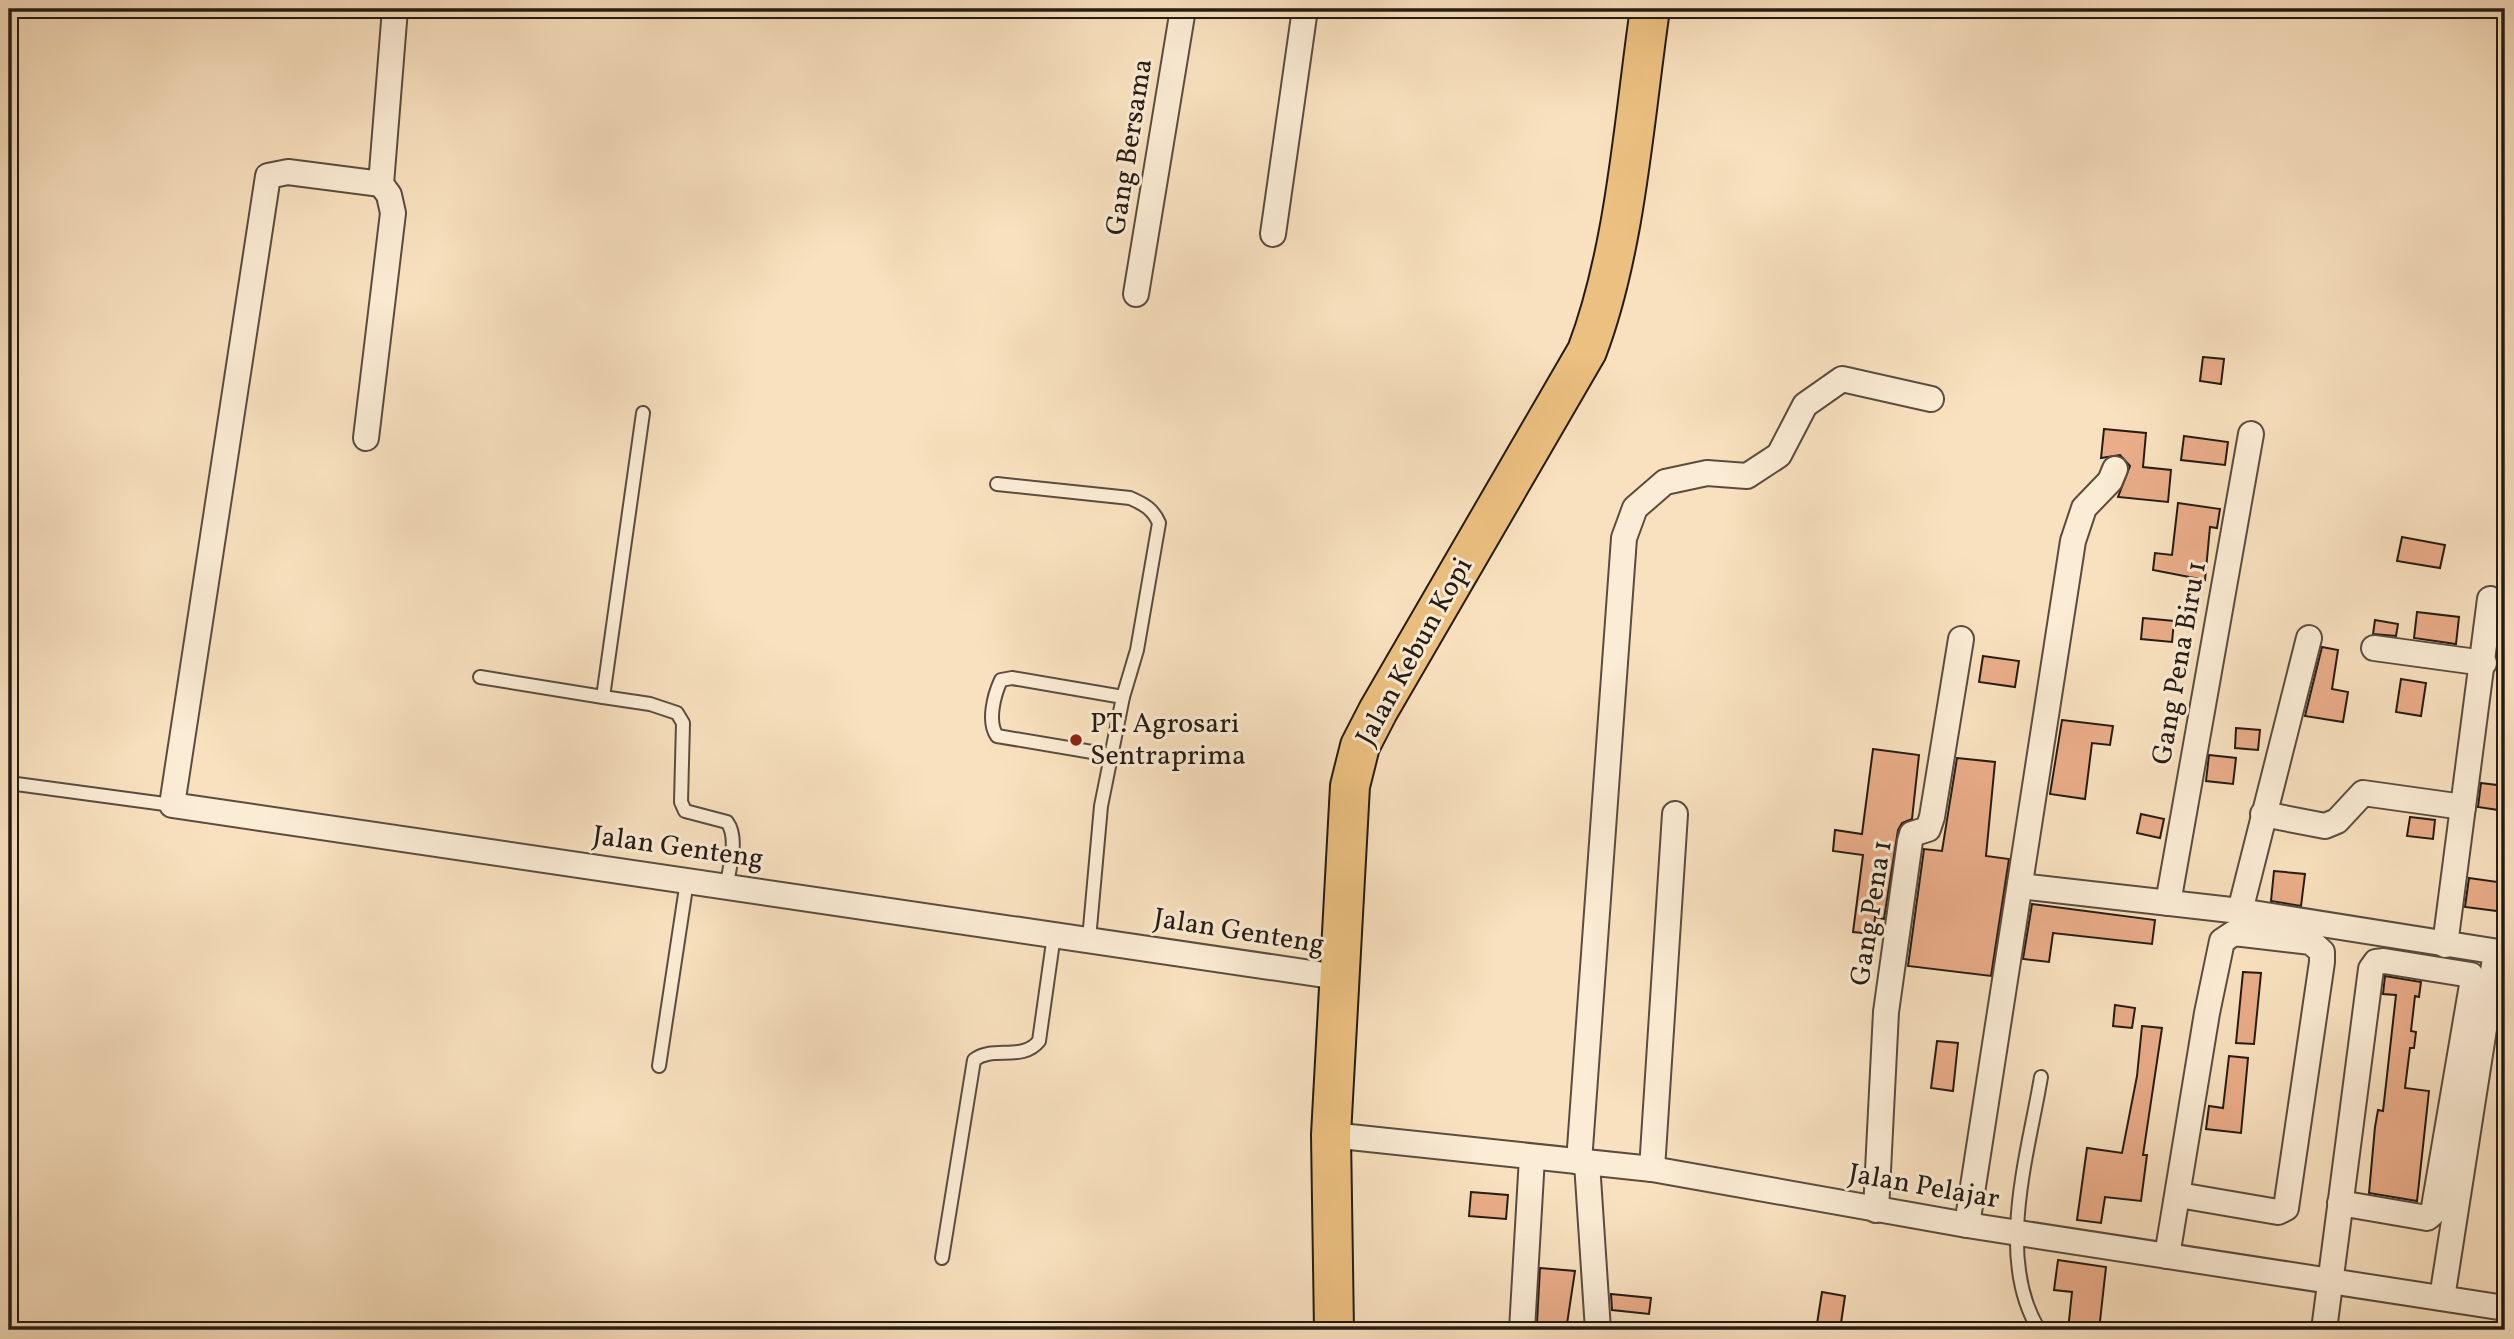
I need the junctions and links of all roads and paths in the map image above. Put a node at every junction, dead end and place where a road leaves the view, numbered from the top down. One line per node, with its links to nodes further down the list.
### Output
1 (395, 9): 5 (street)
2 (1183, 9): 7 (street, Gang Bersama)
3 (1305, 9): 6 (street)
4 (1650, 9): 37 (main road, Jalan Kebun Kopi)
5 (381, 184): 11 (street); 24 (street)
6 (1273, 234)
7 (1136, 294)
8 (1931, 399): 42 (street)
9 (643, 413): 20 (lane)
10 (2251, 434): 31 (street, Gang Pena Biru 1)
11 (366, 438)
12 (2115, 469): 30 (street)
13 (997, 484): 21 (lane)
14 (2490, 599): 18 (street)
15 (2309, 638): 27 (street)
16 (1961, 639): 46 (street, Gang Pena 1)
17 (2374, 648): 18 (street)
18 (2484, 663): 25 (street)
19 (480, 677): 20 (lane)
20 (603, 697): 29 (lane)
21 (1123, 697): 22 (lane); 22 (lane)
22 (1110, 755): 34 (lane)
23 (9, 783): 24 (lane, Jalan Genteng)
24 (172, 805): 28 (street, Jalan Genteng)
25 (2463, 807): 27 (street); 35 (street)
26 (1675, 814): 43 (street)
27 (2263, 814): 32 (street)
28 (687, 881): 29 (street, Jalan Genteng); 38 (lane)
29 (727, 885): 33 (street, Jalan Genteng)
30 (2020, 886): 31 (street); 47 (street)
31 (2168, 903): 32 (street)
32 (2240, 911): 35 (street)
33 (1054, 934): 34 (street, Jalan Genteng); 50 (lane)
34 (1088, 939): 37 (street, Jalan Genteng)
35 (2445, 945): 36 (street)
36 (2501, 952): 52 (street)
37 (1338, 977): 40 (main road, Jalan Kebun Kopi)
38 (659, 1066)
39 (2041, 1077): 48 (lane)
40 (1331, 1135): 41 (street, Jalan Pelajar); 54 (main road, Jalan Kebun Kopi)
41 (1532, 1157): 42 (street, Jalan Pelajar); 55 (street)
42 (1583, 1162): 43 (street, Jalan Pelajar); 56 (street)
43 (1652, 1169): 46 (street, Jalan Pelajar)
44 (2179, 1195): 44 (street); 49 (street)
45 (2340, 1203): 45 (street); 51 (street)
46 (1876, 1210): 47 (street, Jalan Pelajar)
47 (1967, 1225): 48 (street, Jalan Pelajar)
48 (2015, 1233): 49 (street, Jalan Pelajar); 57 (lane)
49 (2167, 1256): 51 (street, Jalan Pelajar)
50 (942, 1258)
51 (2329, 1282): 52 (street, Jalan Pelajar); 58 (street)
52 (2442, 1298): 53 (street, Jalan Pelajar)
53 (2505, 1308)
54 (1334, 1330)
55 (1522, 1330)
56 (1598, 1330)
57 (2039, 1330)
58 (2324, 1330)

